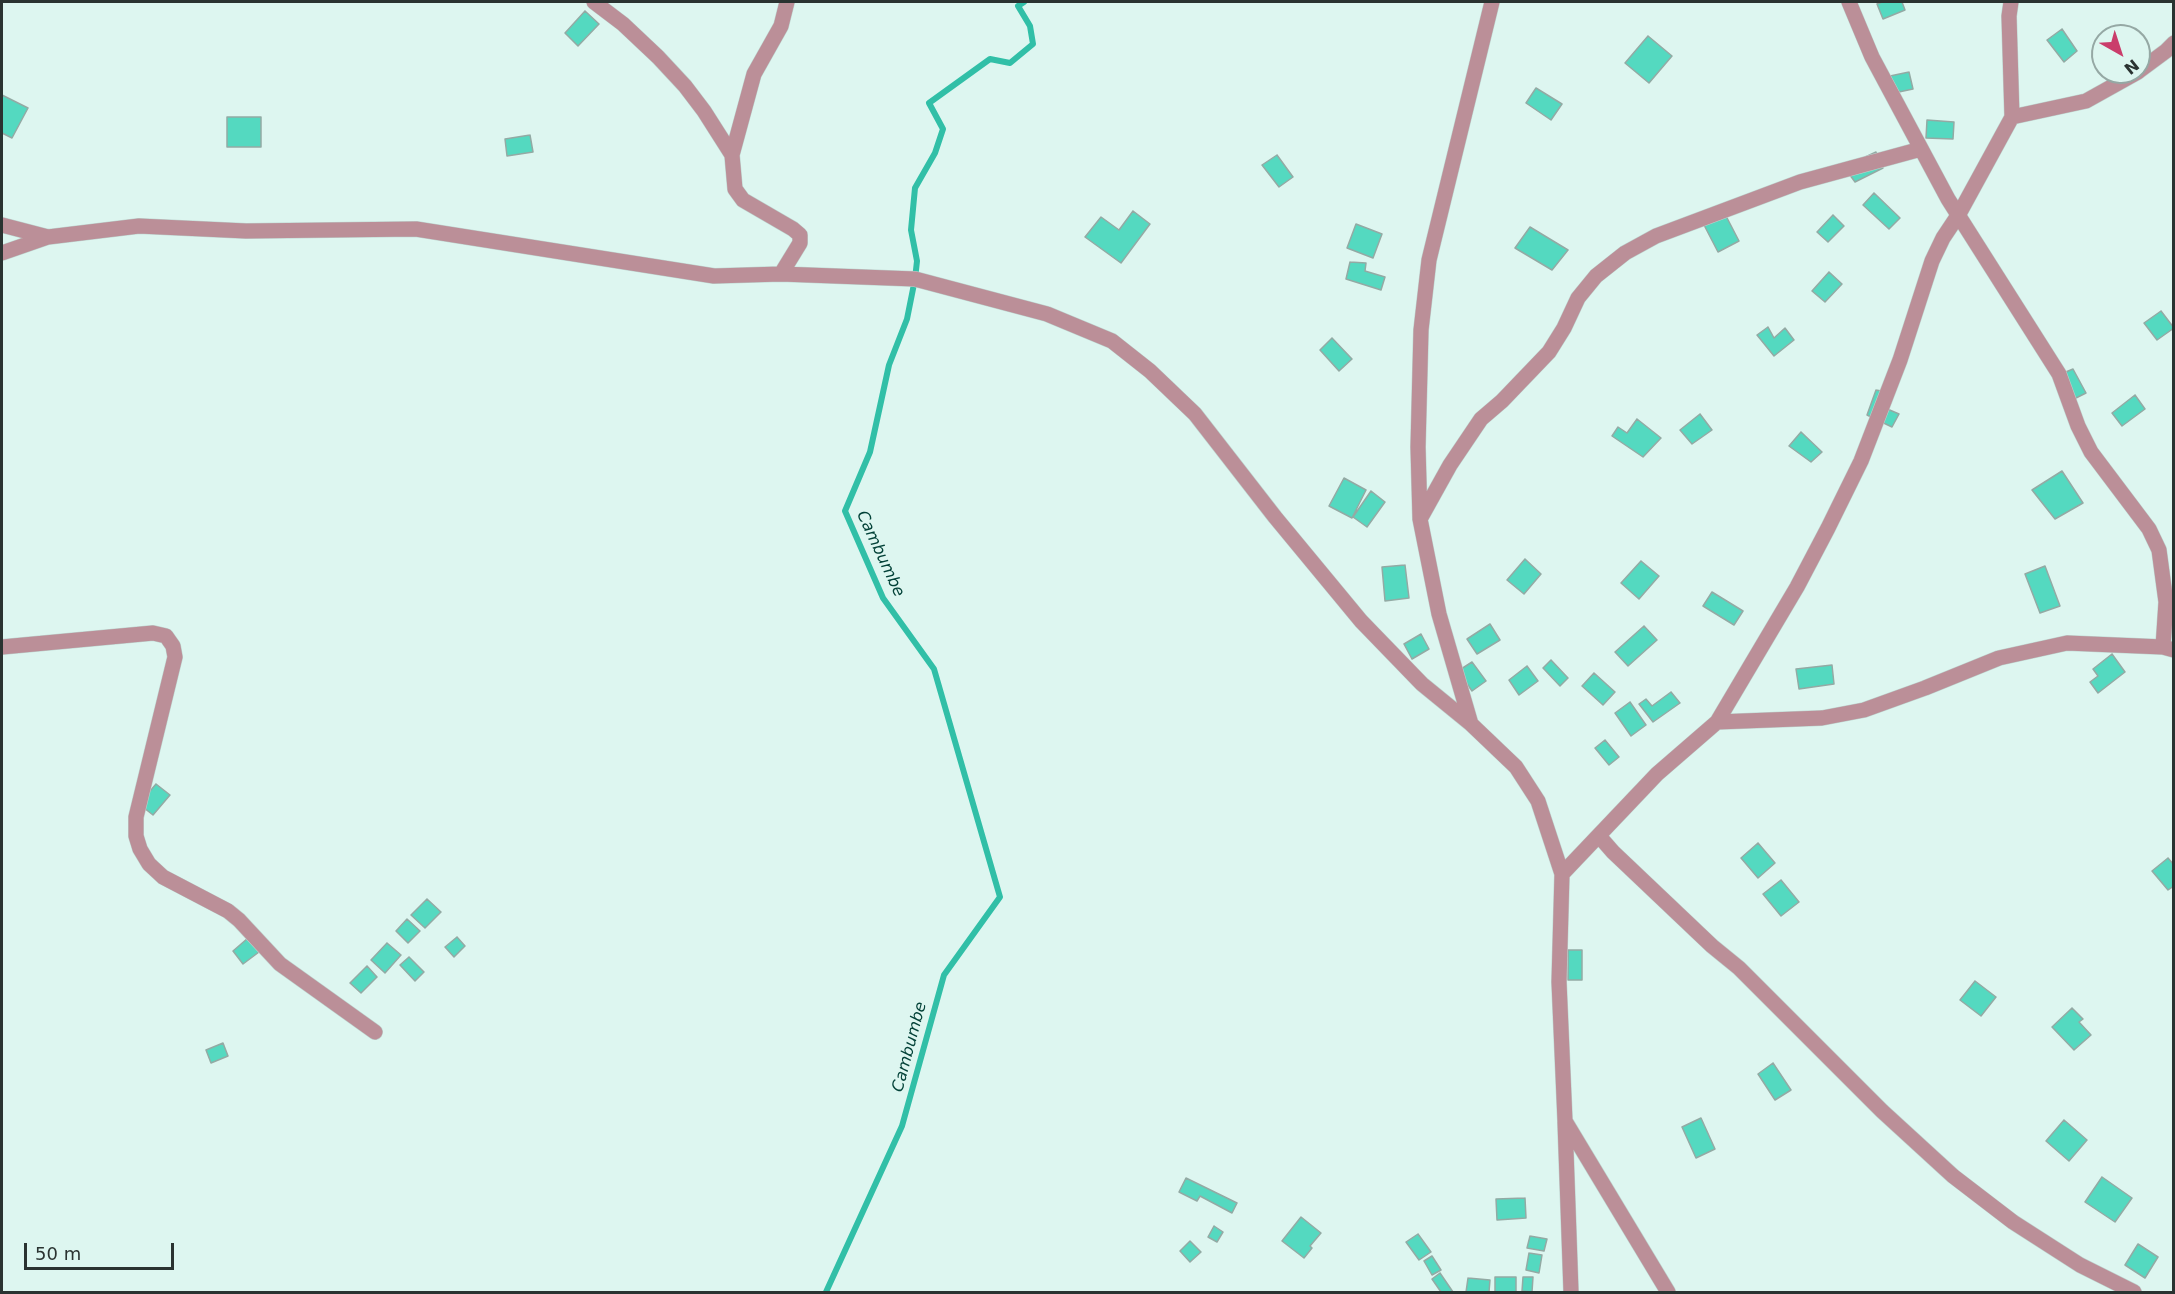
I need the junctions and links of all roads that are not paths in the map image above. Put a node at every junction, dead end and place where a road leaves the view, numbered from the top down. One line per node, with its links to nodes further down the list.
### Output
1 (594, 2): 11 (street)
2 (787, 2): 11 (street)
3 (1492, 2): 17 (street)
4 (1848, 2): 10 (street)
5 (2011, 2): 9 (street)
6 (2174, 43): 7 (street)
7 (2151, 62)
8 (2116, 84): 9 (street)
9 (2012, 117): 12 (street)
10 (1921, 149): 12 (street); 17 (street)
11 (732, 155): 16 (street)
12 (1959, 214): 19 (street); 20 (street)
13 (2, 225): 14 (street)
14 (48, 237): 15 (street); 16 (street)
15 (2, 253)
16 (781, 274): 21 (street)
17 (1420, 519): 21 (street)
18 (2, 646): 24 (street)
19 (2168, 648): 20 (street)
20 (1717, 722): 22 (street)
21 (1471, 724): 23 (street)
22 (1599, 836): 23 (street); 28 (street)
23 (1562, 874): 25 (street)
24 (375, 1032)
25 (1565, 1121): 26 (street); 27 (street)
26 (1570, 1293)
27 (1668, 1293)
28 (2134, 1293)

